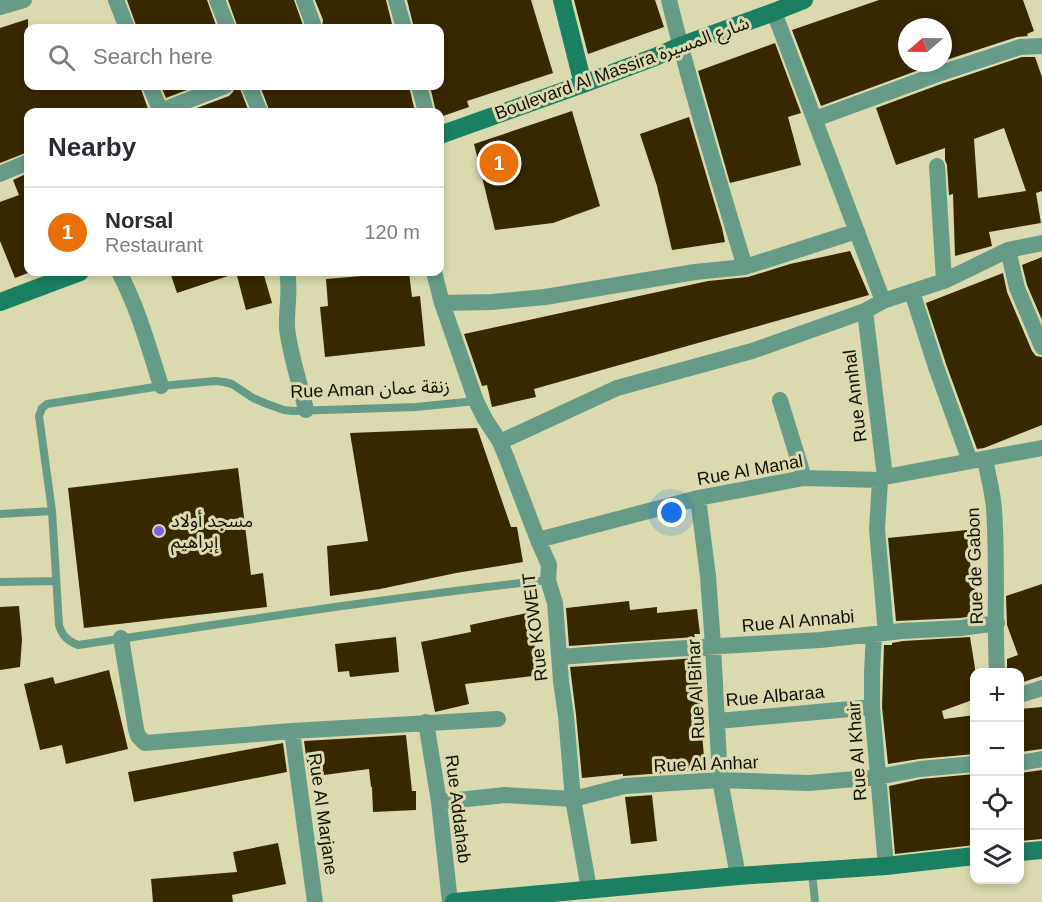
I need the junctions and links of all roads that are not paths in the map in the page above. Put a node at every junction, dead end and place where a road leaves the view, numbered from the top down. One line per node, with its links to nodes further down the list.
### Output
1 (24, 0): 9 (street)
2 (116, 0): 11 (street)
3 (217, 0): 12 (street)
4 (304, 0): 13 (street)
5 (396, 0): 14 (street)
6 (562, 0): 17 (street)
7 (669, 0): 15 (street)
8 (804, 0): 10 (street, Boulevard Al Massira شارع المسيرة)
9 (0, 7)
10 (774, 12): 15 (street, Boulevard Al Massira شارع المسيرة); 26 (street)
11 (125, 24)
12 (226, 24)
13 (313, 24)
14 (403, 24)
15 (680, 46): 17 (street, Boulevard Al Massira شارع المسيرة); 34 (street)
16 (1042, 46): 26 (street)
17 (583, 84): 27 (street, Boulevard Al Massira شارع المسيرة)
18 (151, 90): 22 (street)
19 (215, 90): 23 (street)
20 (251, 90): 24 (street)
21 (420, 90): 25 (street)
22 (158, 108)
23 (169, 108)
24 (258, 108)
25 (425, 108)
26 (815, 119): 31 (street)
27 (444, 134)
28 (24, 164): 30 (street)
29 (937, 166): 39 (street)
30 (0, 174)
31 (857, 231): 34 (street); 42 (street)
32 (1042, 243): 33 (street)
33 (1008, 250): 39 (street); 45 (street)
34 (745, 267): 43 (street)
35 (69, 276): 41 (street)
36 (121, 276): 46 (street)
37 (288, 276): 49 (street)
38 (435, 276): 43 (street, Rue KOWEIT)
39 (944, 280): 40 (street)
40 (912, 292): 42 (street); 52 (street, Rue de Gabon)
41 (0, 302)
42 (884, 302): 44 (street)
43 (442, 303): 48 (street, Rue KOWEIT)
44 (865, 311): 50 (street); 54 (street, Rue Annhal)
45 (1041, 341)
46 (161, 386): 49 (lane, Rue Aman زنقة عمان); 56 (lane, Rue Aman زنقة عمان)
47 (780, 400): 53 (street)
48 (476, 401): 49 (lane, Rue Aman زنقة عمان); 50 (street, Rue KOWEIT)
49 (306, 410)
50 (500, 442): 58 (street, Rue KOWEIT)
51 (1042, 448): 52 (street, Rue Al Manal)
52 (977, 460): 54 (street, Rue Al Manal); 62 (street, Rue de Gabon)
53 (804, 478): 54 (street, Rue Al Manal); 55 (street, Rue Al Manal)
54 (882, 478): 63 (street, Rue Annhal)
55 (698, 498): 58 (street, Rue Al Manal); 65 (street, Rue Al Bihar)
56 (52, 511): 57 (lane); 60 (lane)
57 (0, 514)
58 (538, 540): 59 (street, Rue KOWEIT)
59 (548, 580): 64 (lane); 66 (street, Rue KOWEIT)
60 (56, 581): 61 (lane); 64 (lane)
61 (0, 582)
62 (997, 623): 63 (street, Rue Al Annabi); 67 (street, Rue de Gabon)
63 (880, 633): 65 (street, Rue Al Annabi); 70 (street, Rue Al Khair)
64 (121, 638): 74 (street)
65 (713, 646): 66 (street, Rue Al Annabi); 72 (street, Rue Al Bihar)
66 (560, 657): 80 (street, Rue KOWEIT)
67 (998, 668)
68 (1042, 687): 69 (street)
69 (1024, 694)
70 (872, 707): 72 (street, Rue Albaraa); 78 (street, Rue Al Khair)
71 (498, 718): 73 (street)
72 (718, 721): 79 (street, Rue Al Bihar)
73 (426, 722): 74 (street); 81 (street, Rue Addahab)
74 (292, 731): 90 (street, Rue Al Marjane)
75 (1042, 759): 76 (street)
76 (1024, 761)
77 (970, 764): 78 (street, Rue Al Anhar)
78 (878, 777): 79 (street, Rue Al Anhar); 85 (street, Rue Al Khair)
79 (720, 780): 80 (street, Rue Al Anhar); 87 (street, Rue Al Bihar)
80 (573, 799): 81 (street, Rue Al Anhar); 88 (street, Rue KOWEIT)
81 (439, 802): 91 (street, Rue Addahab)
82 (1042, 850): 83 (street)
83 (1024, 852)
84 (970, 857): 85 (street)
85 (886, 866): 86 (street)
86 (812, 872): 87 (street); 92 (lane)
87 (738, 876): 88 (street)
88 (589, 889): 89 (street)
89 (545, 898): 91 (street)
90 (315, 902)
91 (452, 902)
92 (815, 902)

